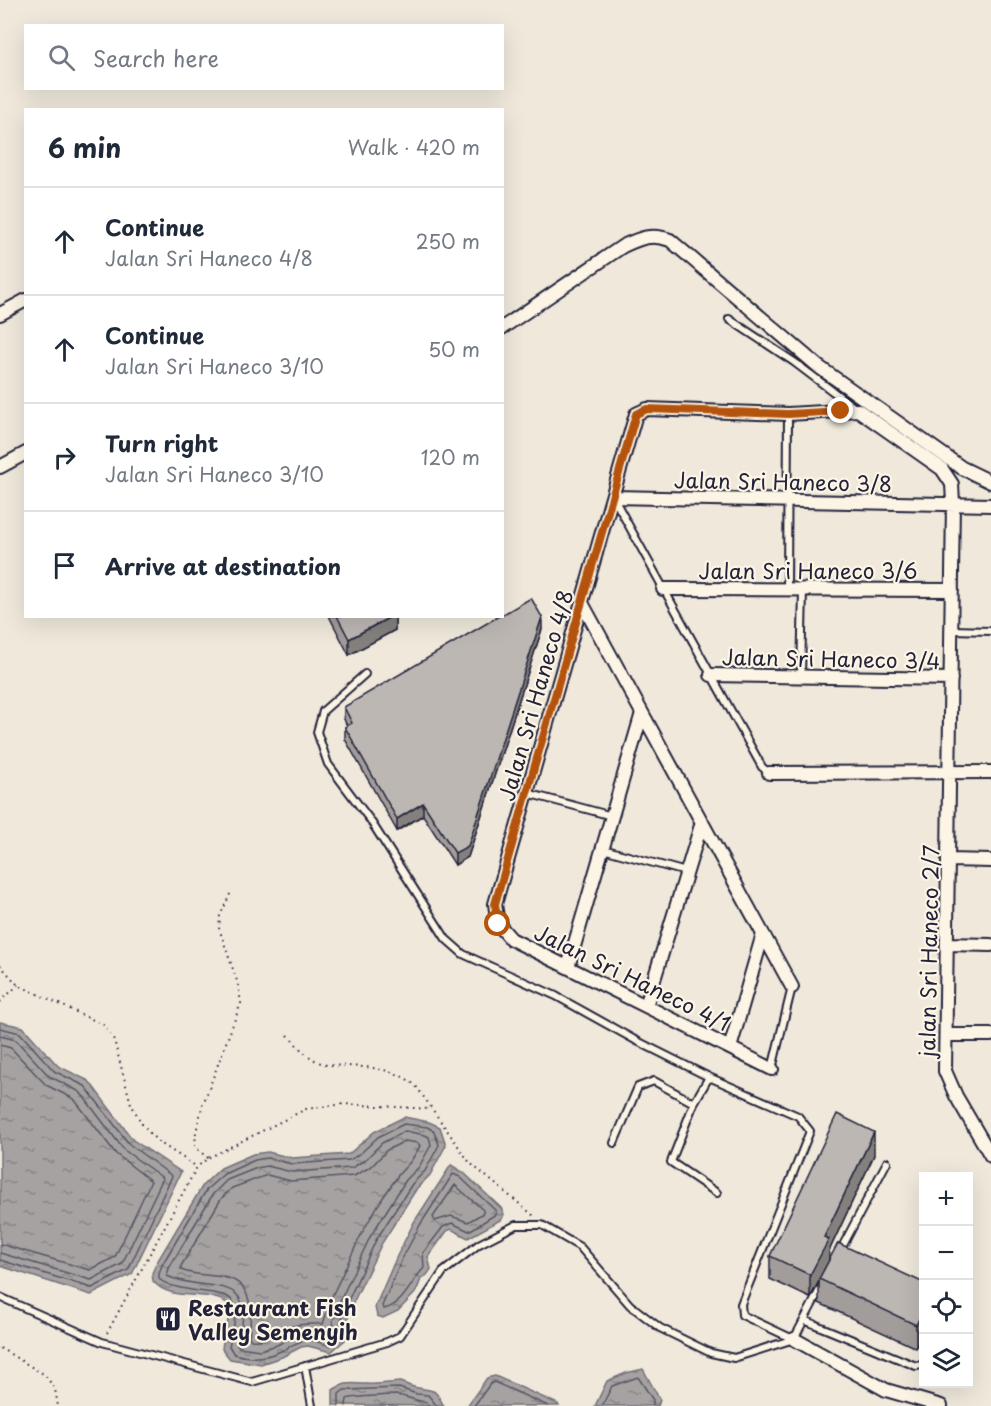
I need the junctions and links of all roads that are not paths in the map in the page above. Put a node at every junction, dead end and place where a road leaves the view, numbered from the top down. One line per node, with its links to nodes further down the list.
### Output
1 (24, 301): 2 (street)
2 (0, 314)
3 (729, 319): 5 (lane)
4 (504, 327): 9 (street)
5 (858, 410): 6 (street, Jalan Sri Haneco 4/8); 12 (street, jalan Sri Haneco 2/7)
6 (788, 414): 10 (street, Jalan Sri Haneco 4/8); 11 (lane)
7 (24, 454): 8 (street)
8 (0, 467)
9 (991, 483)
10 (612, 497): 11 (street, Jalan Sri Haneco 3/8); 14 (lane); 18 (street, Jalan Sri Haneco 4/8)
11 (787, 501): 12 (street, Jalan Sri Haneco 3/8); 15 (lane)
12 (953, 503): 13 (street, Jalan Sri Haneco 3/8); 17 (street, jalan Sri Haneco 2/7)
13 (991, 505)
14 (663, 589): 15 (street, Jalan Sri Haneco 3/6); 22 (lane)
15 (787, 589): 16 (street, Jalan Sri Haneco 3/6)
16 (803, 589): 17 (street, Jalan Sri Haneco 3/6); 23 (lane)
17 (952, 590): 19 (street, jalan Sri Haneco 2/7)
18 (582, 603): 25 (street); 29 (street, Jalan Sri Haneco 4/8)
19 (952, 630): 20 (lane); 24 (street, jalan Sri Haneco 2/7)
20 (991, 631)
21 (365, 675): 47 (lane)
22 (711, 675): 23 (street, Jalan Sri Haneco 3/4); 28 (lane)
23 (801, 676): 24 (street, Jalan Sri Haneco 3/4)
24 (951, 679): 26 (street, jalan Sri Haneco 2/7)
25 (642, 713): 30 (street); 31 (street)
26 (950, 772): 27 (street); 28 (street); 33 (street, jalan Sri Haneco 2/7)
27 (991, 772)
28 (769, 773)
29 (527, 793): 30 (lane); 36 (street, Jalan Sri Haneco 4/8)
30 (612, 816): 32 (street)
31 (702, 822): 35 (street); 37 (street)
32 (603, 849): 35 (lane); 40 (street)
33 (949, 860): 34 (street); 38 (street, jalan Sri Haneco 2/7)
34 (991, 861)
35 (687, 873): 42 (street)
36 (495, 904): 40 (street, Jalan Sri Haneco 4/1)
37 (763, 934): 41 (street); 45 (street)
38 (948, 944): 39 (street); 43 (street, jalan Sri Haneco 2/7)
39 (991, 945)
40 (568, 967): 42 (street, Jalan Sri Haneco 4/1)
41 (792, 987): 46 (lane)
42 (646, 1006): 45 (street, Jalan Sri Haneco 4/1)
43 (946, 1035): 44 (street); 50 (street, jalan Sri Haneco 2/7)
44 (991, 1035)
45 (730, 1048): 46 (street, Jalan Sri Haneco 4/1)
46 (772, 1069)
47 (710, 1077): 48 (lane); 59 (lane)
48 (694, 1103): 49 (lane); 52 (lane)
49 (614, 1143)
50 (991, 1156)
51 (887, 1162): 53 (lane)
52 (717, 1193)
53 (842, 1248): 54 (lane); 55 (lane)
54 (852, 1252)
55 (836, 1258)
56 (826, 1279): 58 (lane)
57 (0, 1297): 60 (lane)
58 (804, 1320): 59 (lane); 61 (lane)
59 (794, 1339): 60 (lane); 63 (street)
60 (305, 1366): 62 (lane)
61 (919, 1366)
62 (312, 1406)
63 (941, 1406)

